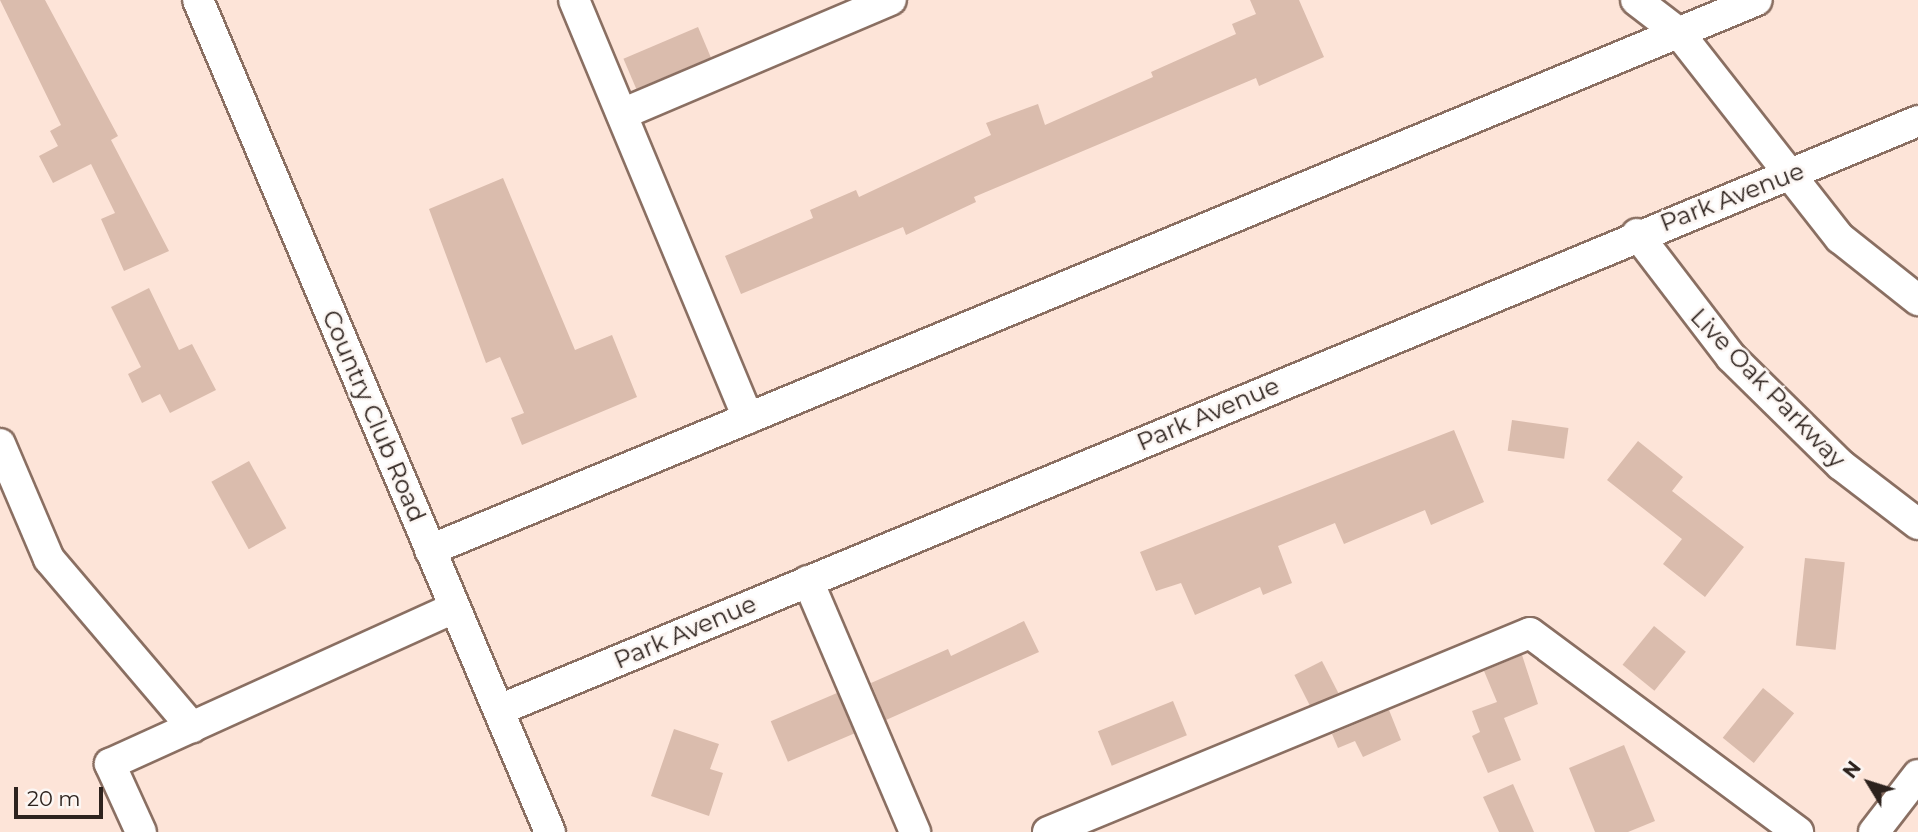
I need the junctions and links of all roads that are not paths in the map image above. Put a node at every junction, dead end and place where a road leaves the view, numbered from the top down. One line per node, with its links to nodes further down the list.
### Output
1 (198, 0): 15 (street, Country Club Road)
2 (574, 0): 7 (street)
3 (891, 0): 7 (street)
4 (1636, 0): 6 (street)
5 (1757, 0): 6 (street)
6 (1679, 33): 9 (street); 12 (street)
7 (622, 114): 12 (street)
8 (1918, 121): 9 (street, Park Avenue)
9 (1791, 175): 10 (street, Park Avenue); 11 (street)
10 (1637, 234): 14 (street, Live Oak Parkway); 16 (street, Park Avenue)
11 (1918, 300)
12 (748, 418): 15 (street)
13 (0, 444): 19 (street)
14 (1918, 524)
15 (430, 550): 17 (street, Country Club Road)
16 (808, 581): 18 (street, Park Avenue); 23 (street)
17 (452, 609): 18 (street, Country Club Road); 19 (street)
18 (499, 710): 22 (street, Country Club Road)
19 (192, 727): 21 (street)
20 (1918, 775): 26 (street)
21 (141, 832)
22 (550, 832)
23 (915, 832)
24 (1048, 832): 25 (street)
25 (1798, 832)
26 (1874, 832)

